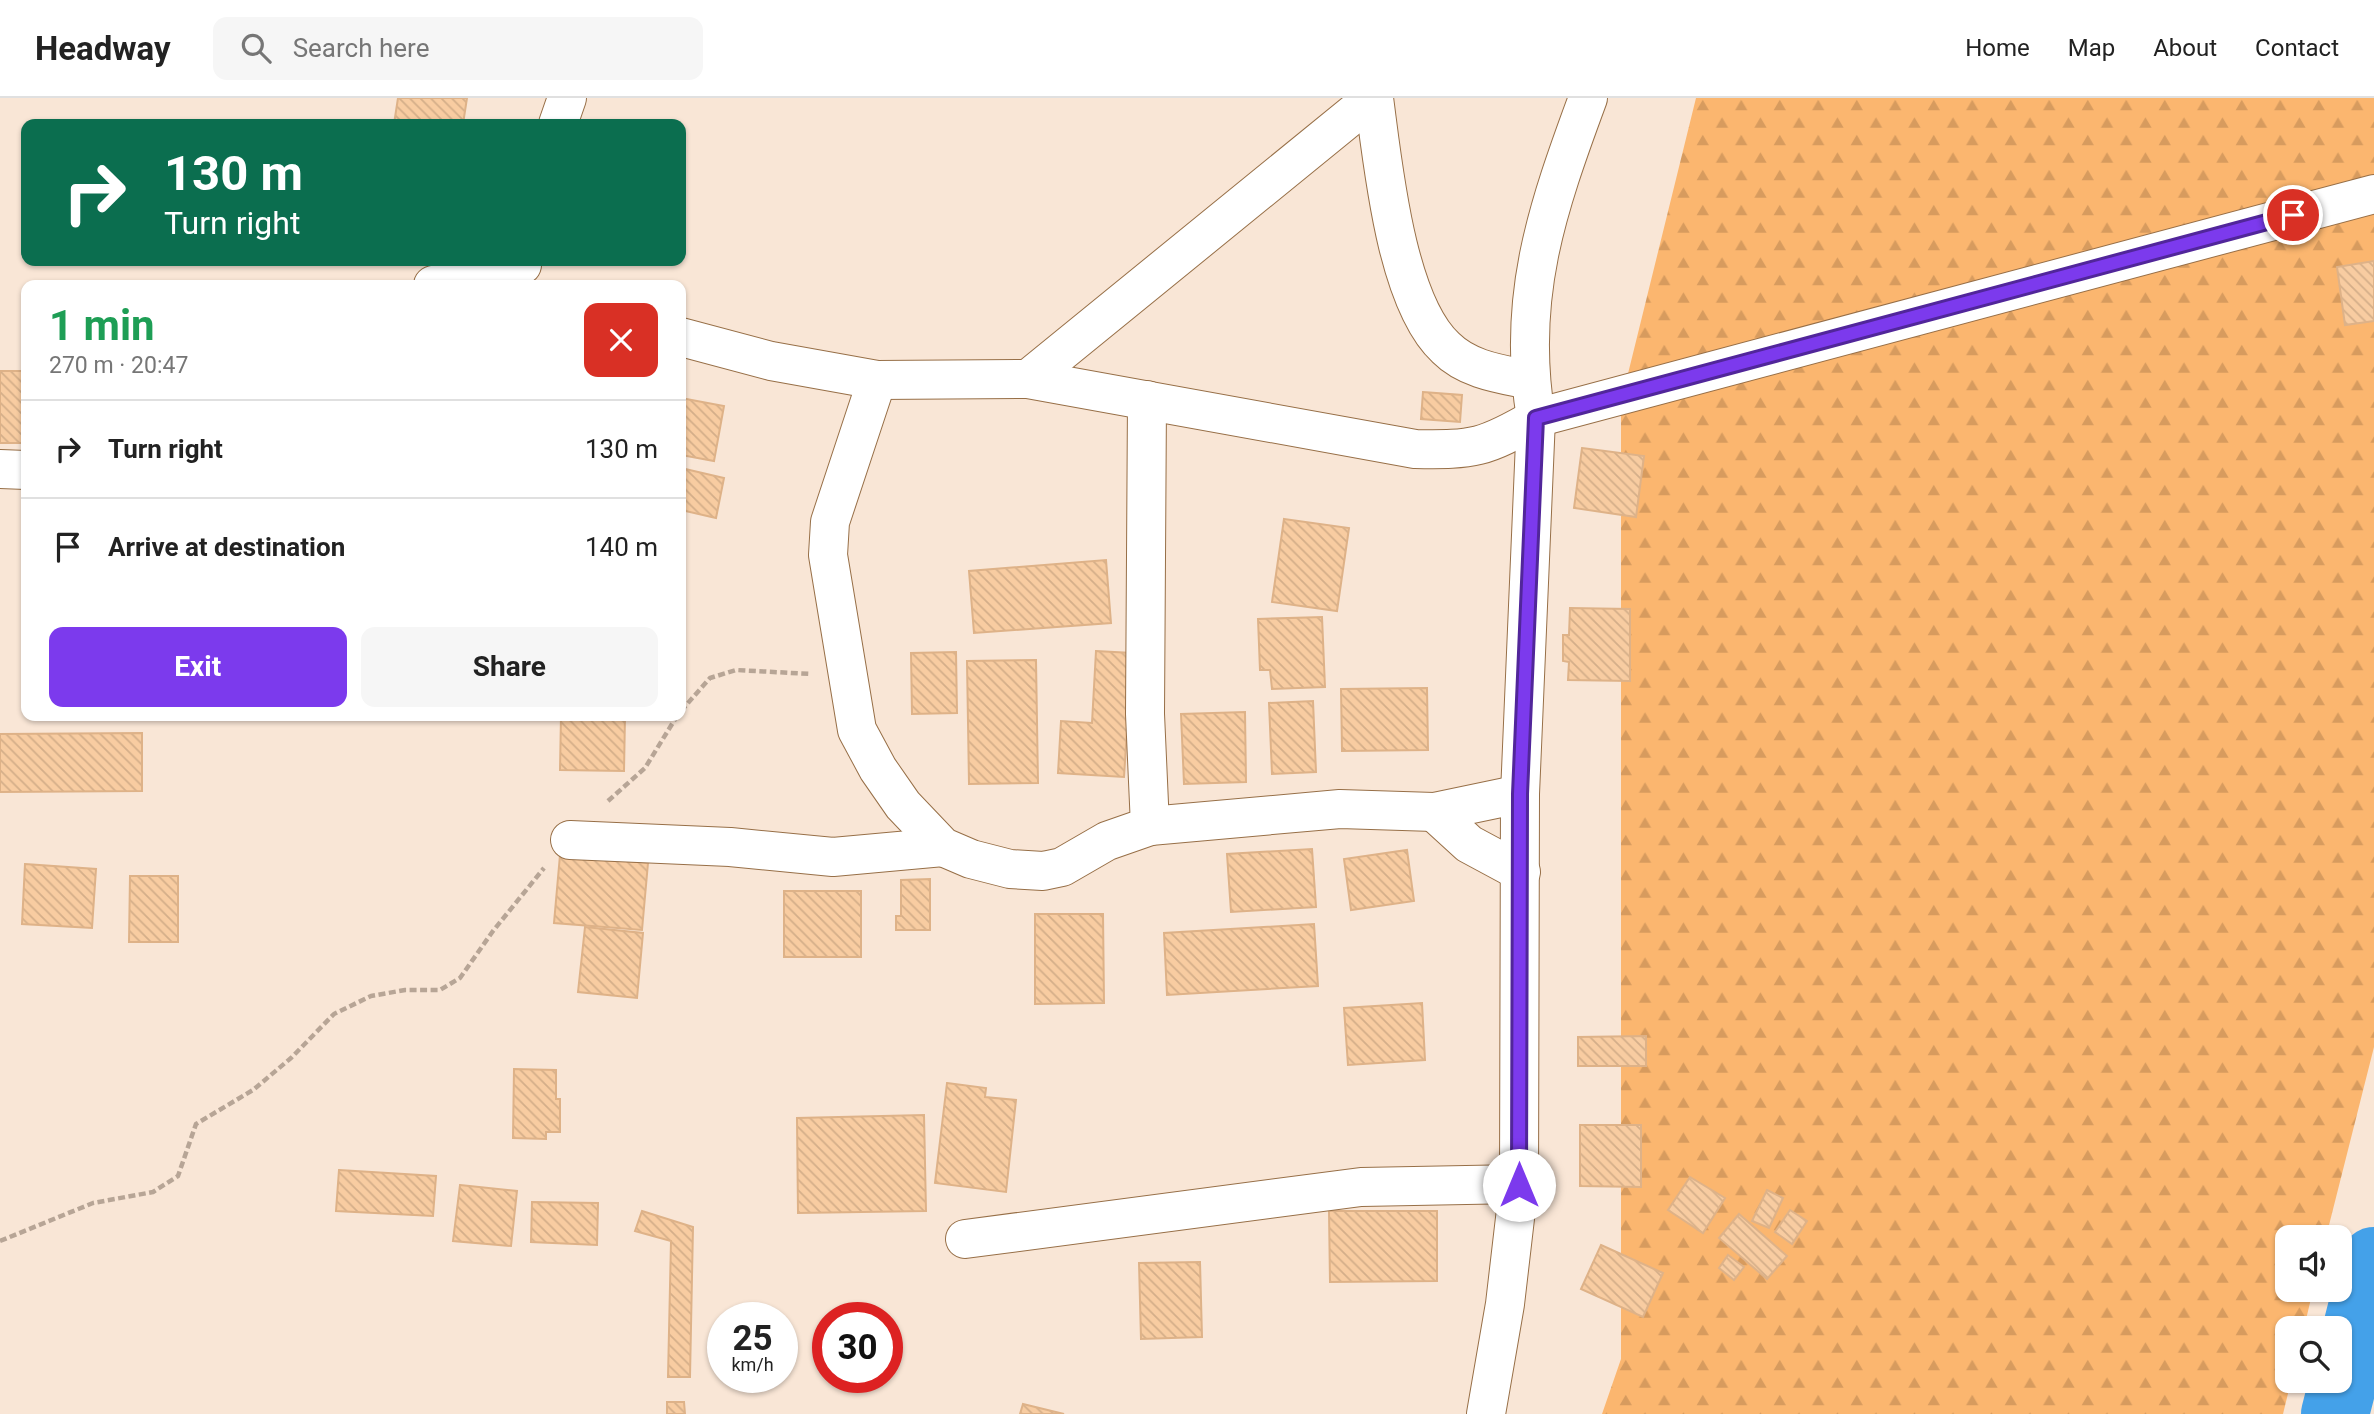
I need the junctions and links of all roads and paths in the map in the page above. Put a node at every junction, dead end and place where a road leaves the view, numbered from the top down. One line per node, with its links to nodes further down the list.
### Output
1 (567, 98): 4 (street)
2 (1373, 98): 9 (street); 11 (street)
3 (1588, 98): 11 (street)
4 (560, 119)
5 (2374, 194): 13 (street)
6 (529, 270): 7 (street)
7 (465, 280)
8 (686, 338): 10 (street)
9 (1028, 379): 10 (street); 12 (street)
10 (877, 380): 16 (street)
11 (1530, 380): 13 (street)
12 (1147, 400): 13 (street); 21 (street)
13 (1536, 418): 19 (street)
14 (0, 469): 15 (street)
15 (21, 470)
16 (846, 677): 17 (path); 23 (street)
17 (686, 705)
18 (674, 721): 22 (path)
19 (1520, 794): 20 (street); 24 (street)
20 (1434, 812): 21 (street); 24 (street)
21 (1150, 826): 23 (street)
22 (570, 840): 23 (street); 27 (path)
23 (943, 847)
24 (1521, 872): 25 (street)
25 (1519, 1185): 26 (street); 28 (street)
26 (965, 1239)
27 (0, 1241)
28 (1486, 1414)

